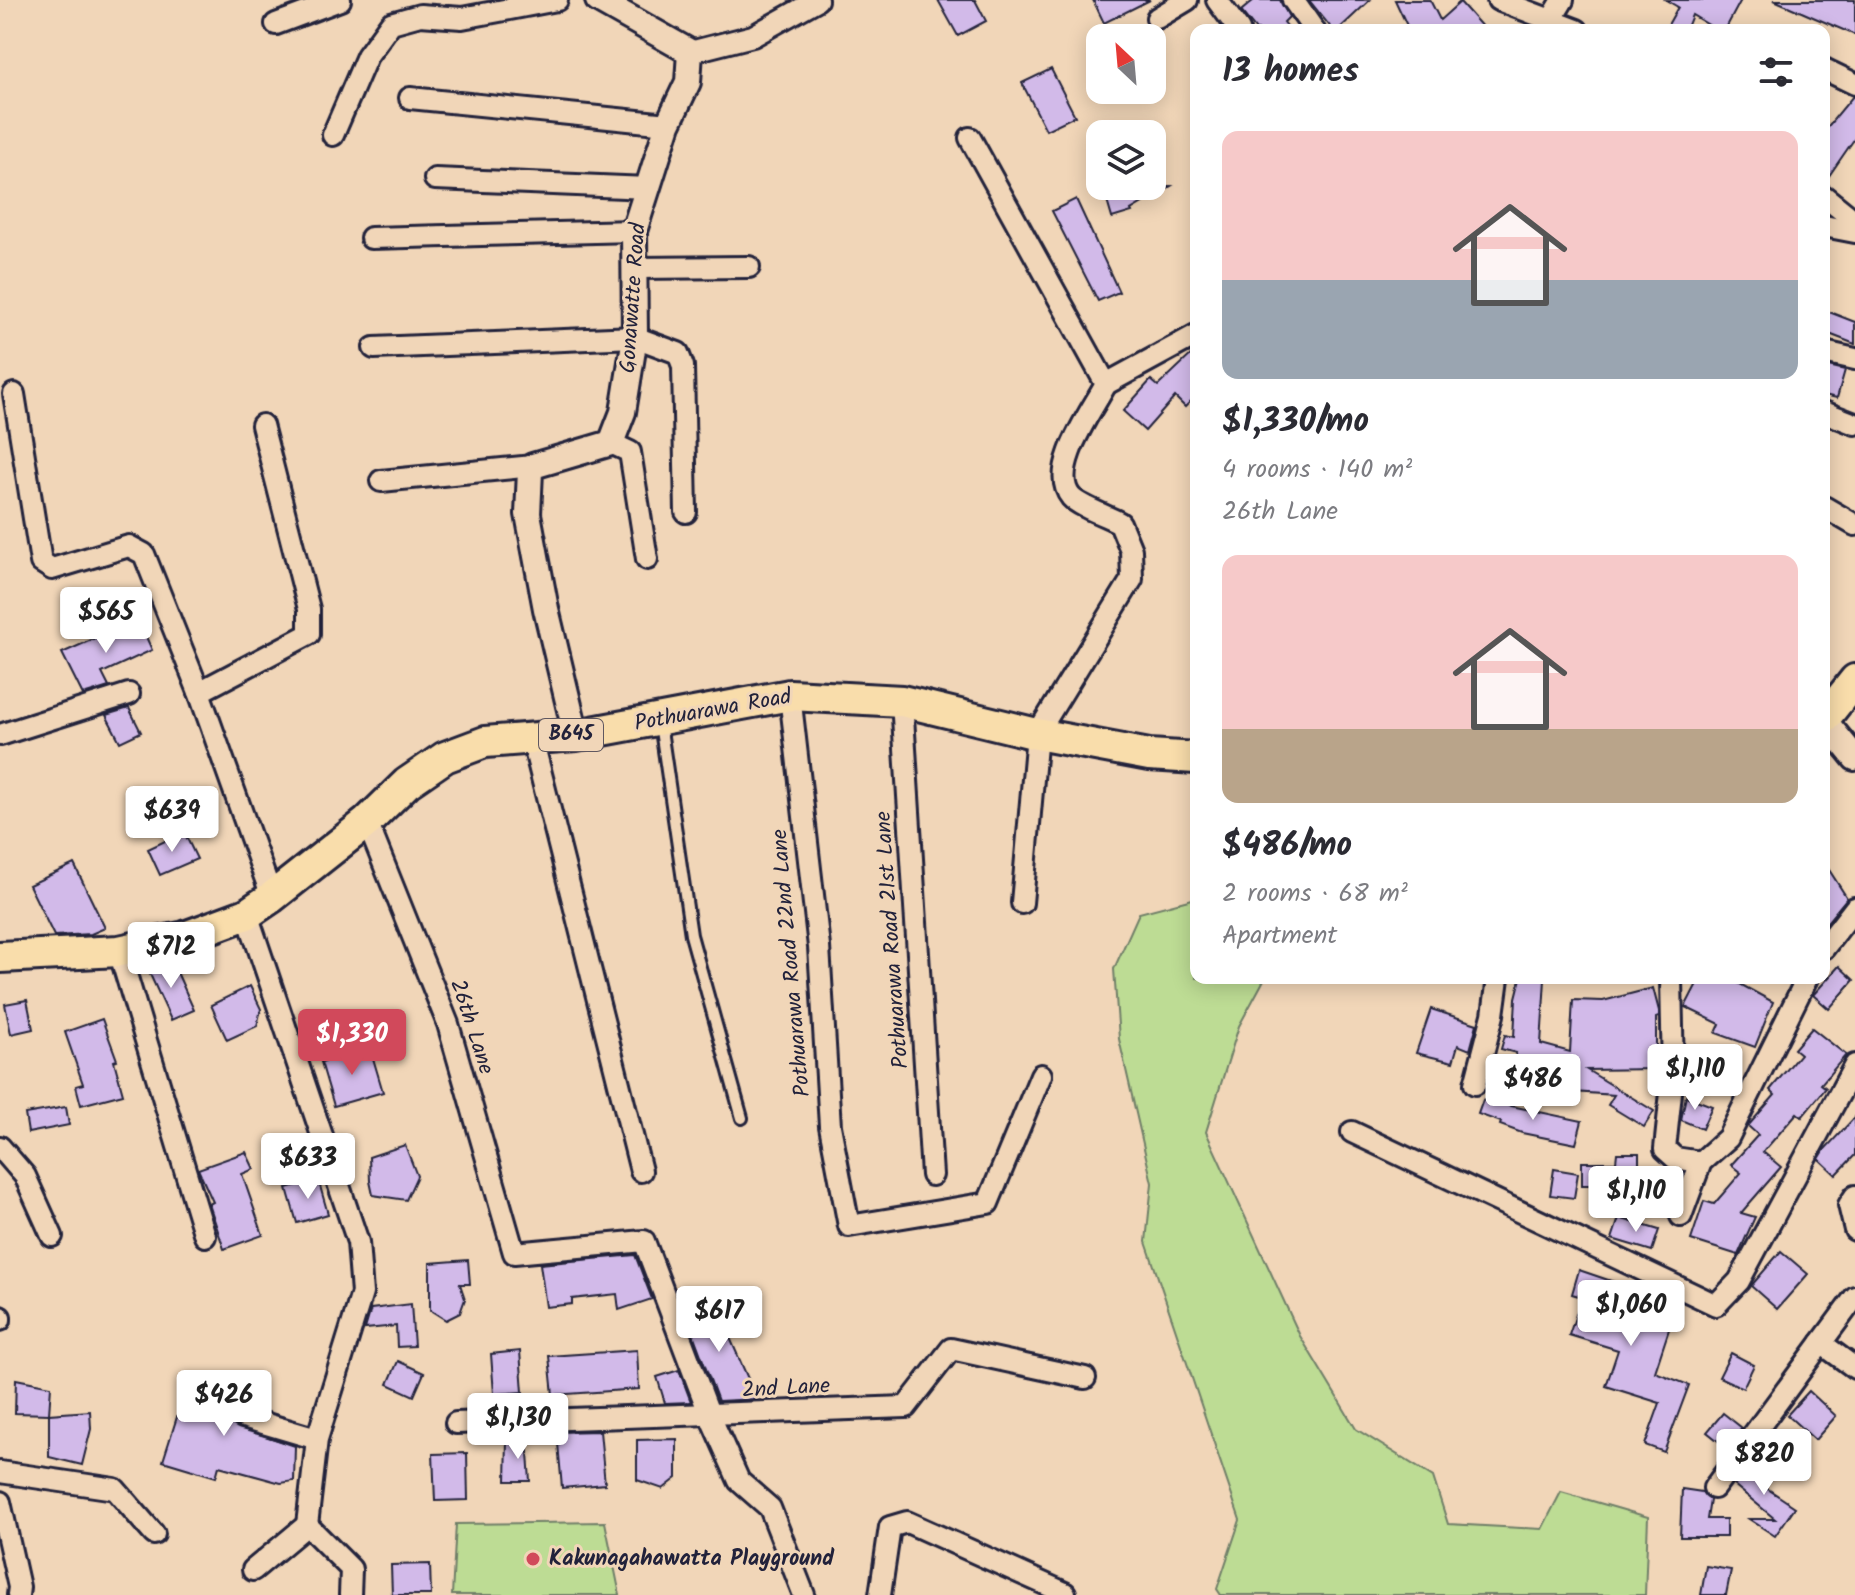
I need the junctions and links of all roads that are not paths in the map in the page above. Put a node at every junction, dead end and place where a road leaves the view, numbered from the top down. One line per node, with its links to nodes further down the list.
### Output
1 (340, 0): 12 (street)
2 (557, 0): 21 (street)
3 (598, 0): 16 (street)
4 (817, 0): 16 (street)
5 (1187, 0): 10 (street)
6 (1217, 0): 13 (street)
7 (1293, 0): 14 (street)
8 (1498, 0): 11 (street)
9 (1563, 0): 11 (street)
10 (1157, 18)
11 (1551, 20): 15 (street)
12 (276, 24)
13 (1235, 24)
14 (1310, 24)
15 (1561, 24)
16 (690, 52): 20 (street, Gonawatte Road)
17 (1830, 72): 18 (street)
18 (1855, 84)
19 (410, 98): 20 (street)
20 (668, 124): 24 (street, Gonawatte Road)
21 (333, 135)
22 (970, 138): 38 (street)
23 (435, 179): 24 (street)
24 (648, 188): 28 (street, Gonawatte Road)
25 (1830, 201): 26 (street)
26 (1855, 221)
27 (1830, 227): 29 (street)
28 (634, 231): 30 (street); 32 (street, Gonawatte Road)
29 (1855, 232)
30 (371, 238)
31 (749, 267): 32 (street)
32 (635, 268): 33 (street, Gonawatte Road)
33 (635, 337): 35 (street); 43 (street, Gonawatte Road); 47 (street)
34 (1190, 338): 38 (street)
35 (374, 348)
36 (1830, 353): 37 (street)
37 (1855, 359)
38 (1106, 384): 58 (street)
39 (14, 394): 51 (street)
40 (1830, 414): 41 (street)
41 (1855, 424)
42 (262, 425): 51 (street)
43 (611, 443): 44 (street); 49 (street)
44 (533, 466): 45 (street); 60 (street)
45 (381, 481)
46 (1830, 510): 48 (street)
47 (686, 512)
48 (1855, 525)
49 (647, 559)
50 (1855, 680): 55 (main road)
51 (199, 692): 65 (street)
52 (129, 694): 59 (street)
53 (790, 695): 54 (main road, Pothuarawa Road / B645); 56 (main road, Pothuarawa Road / B645); 76 (street, Pothuarawa Road 22nd Lane)
54 (902, 701): 58 (main road, Pothuarawa Road / B645); 83 (street, Pothuarawa Road 21st Lane)
55 (1830, 712)
56 (660, 721): 60 (main road, Pothuarawa Road / B645); 78 (lane)
57 (1830, 727): 63 (street)
58 (1037, 734): 62 (main road, Pothuarawa Road / B645); 66 (street)
59 (0, 735)
60 (576, 735): 61 (main road, Pothuarawa Road / B645)
61 (532, 738): 64 (main road, Pothuarawa Road / B645); 82 (street)
62 (1190, 758)
63 (1855, 758)
64 (367, 822): 65 (main road, Pothuarawa Road / B645); 93 (street, 26th Lane)
65 (272, 897): 68 (main road, Pothuarawa Road / B645)
66 (1022, 903)
67 (1855, 908): 69 (street)
68 (247, 914): 70 (main road, Pothuarawa Road / B645); 96 (street)
69 (1830, 940)
70 (119, 951): 71 (main road, Pothuarawa Road / B645); 88 (street)
71 (0, 957)
72 (1497, 984): 77 (street)
73 (1671, 984): 81 (street)
74 (1804, 984): 81 (street)
75 (1855, 1065): 79 (street)
76 (1041, 1075)
77 (1475, 1084)
78 (742, 1118)
79 (1352, 1132)
80 (0, 1147): 87 (street)
81 (1701, 1162): 85 (street)
82 (641, 1171)
83 (932, 1175)
84 (1855, 1196): 86 (street)
85 (1681, 1216)
86 (1855, 1230)
87 (52, 1236)
88 (205, 1236)
89 (1855, 1297): 90 (street)
90 (1821, 1343): 91 (street); 98 (street)
91 (1855, 1368)
92 (1085, 1378): 93 (street, 2nd Lane)
93 (710, 1416): 95 (street, 2nd Lane); 106 (street)
94 (243, 1417): 96 (street)
95 (456, 1423)
96 (317, 1439): 100 (street)
97 (0, 1472): 101 (street)
98 (1714, 1488)
99 (0, 1502): 104 (street)
100 (307, 1525): 102 (street); 105 (street)
101 (154, 1534)
102 (253, 1570)
103 (1065, 1593): 107 (street)
104 (18, 1595)
105 (350, 1595)
106 (804, 1595)
107 (880, 1595)

